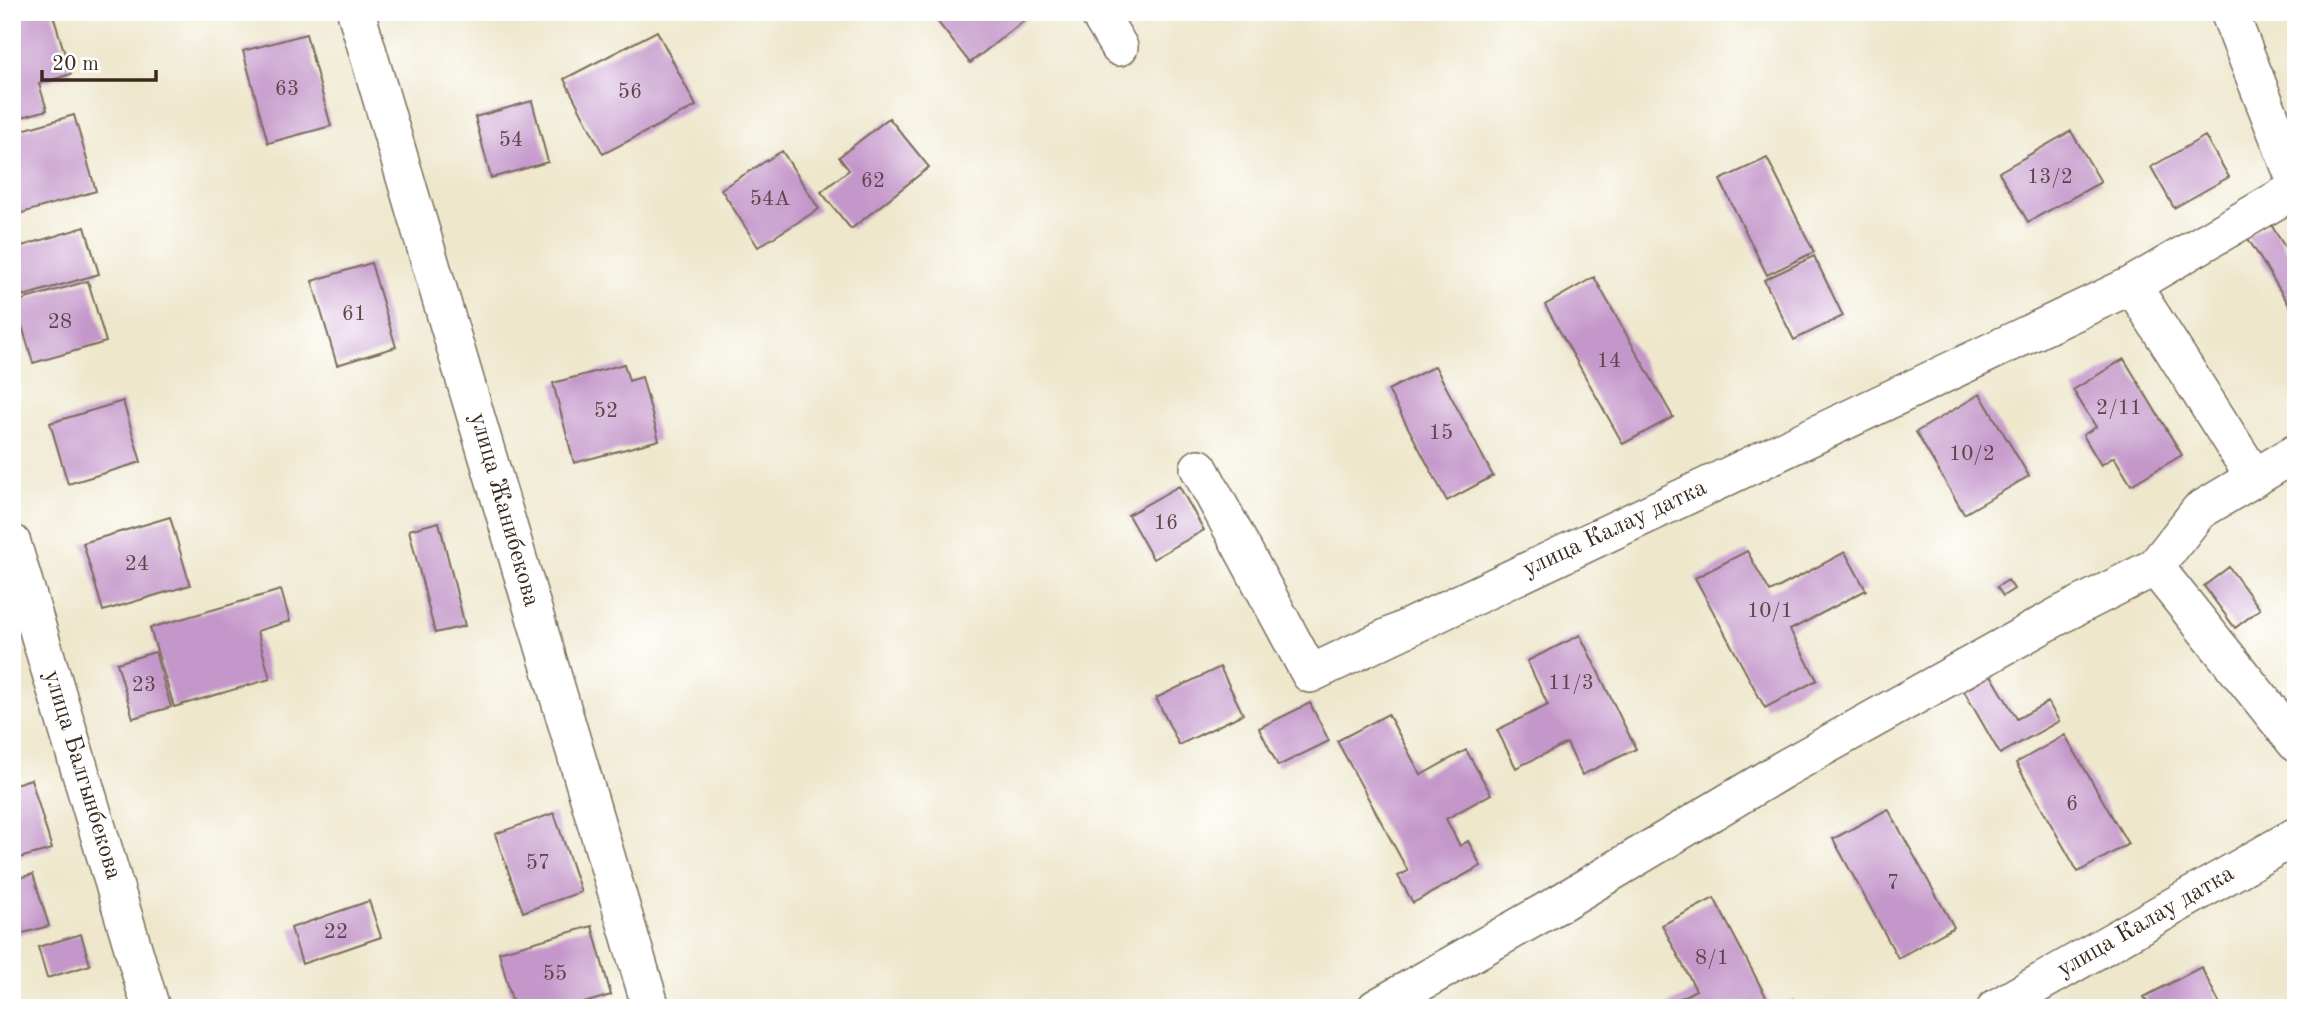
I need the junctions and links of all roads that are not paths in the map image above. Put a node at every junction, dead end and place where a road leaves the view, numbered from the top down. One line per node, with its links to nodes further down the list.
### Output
1 (356, 12): 16 (street, улица Жанибекова)
2 (1098, 12): 4 (street)
3 (2230, 12): 5 (street)
4 (1119, 47)
5 (2296, 182)
6 (2296, 189): 7 (street, улица Калау датка)
7 (2132, 285): 9 (street, улица Калау датка); 10 (street)
8 (2296, 453): 10 (street)
9 (1199, 468)
10 (2254, 477): 12 (street)
11 (12, 543): 15 (street, улица Балгынбекова)
12 (2155, 567): 13 (street); 17 (street)
13 (2296, 743)
14 (2296, 836): 18 (street, улица Калау датка)
15 (151, 1008)
16 (651, 1008)
17 (1376, 1008)
18 (1996, 1008)

